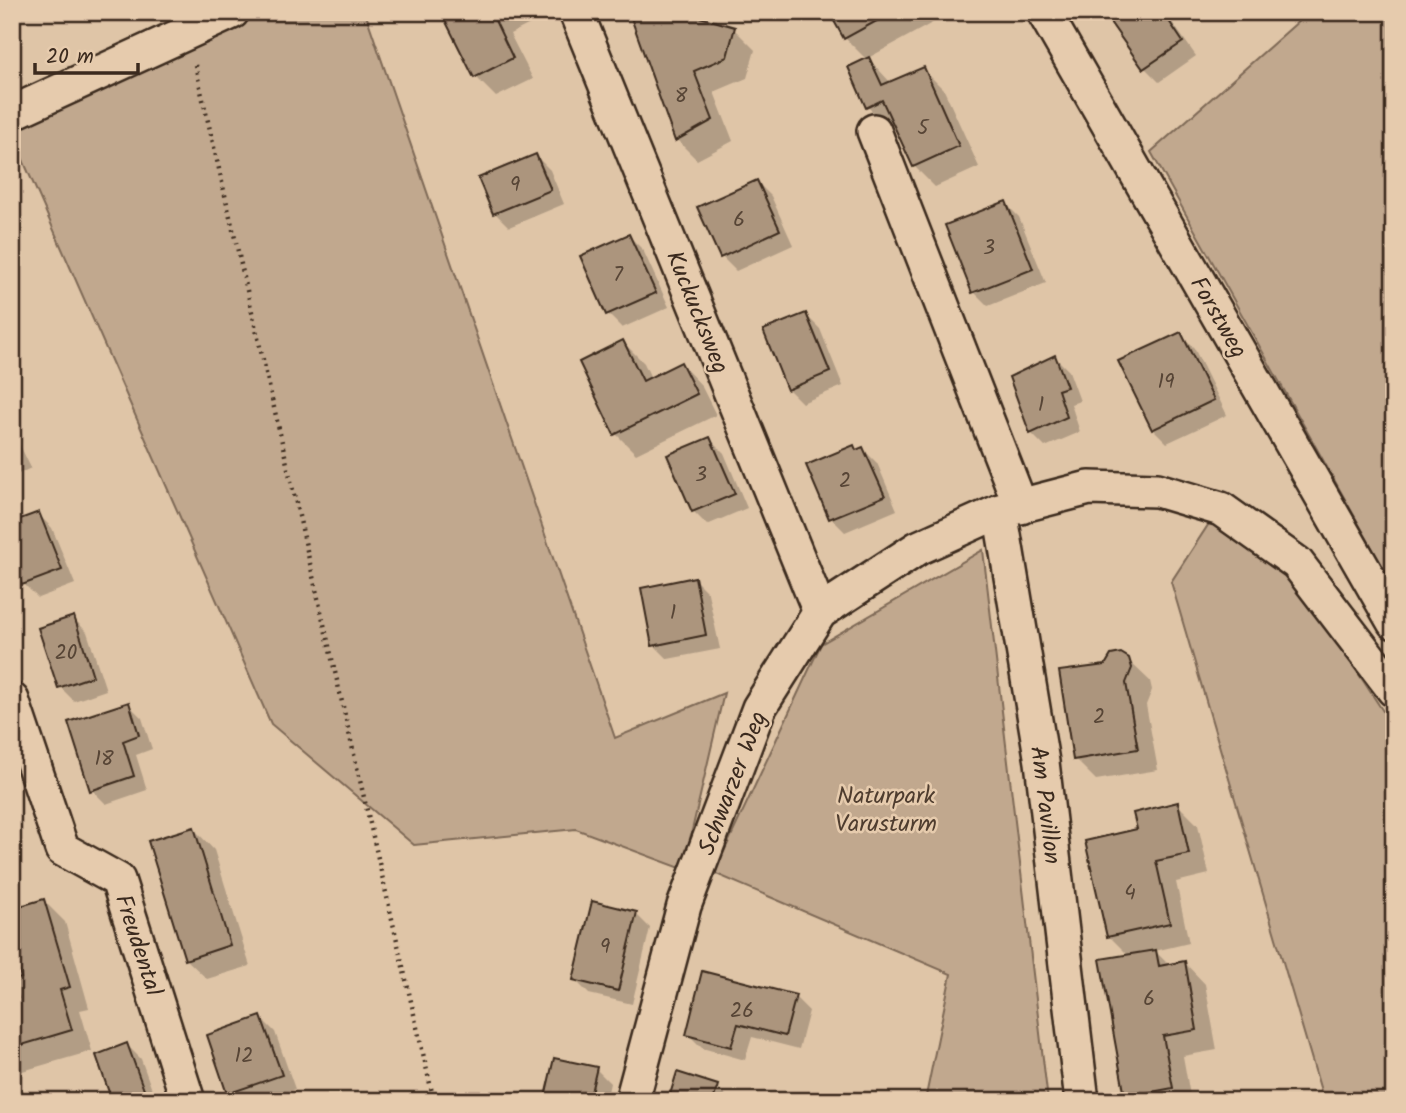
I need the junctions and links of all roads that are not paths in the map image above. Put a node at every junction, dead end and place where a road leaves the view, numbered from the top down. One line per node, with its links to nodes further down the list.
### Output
1 (232, 12): 4 (street)
2 (576, 12): 7 (street, Kuckucksweg)
3 (1044, 12): 8 (street, Forstweg)
4 (12, 113)
5 (874, 131): 6 (street, Am Pavillon)
6 (1011, 509): 7 (street, Schwarzer Weg); 9 (street, Schwarzer Weg); 13 (street, Am Pavillon)
7 (820, 612): 12 (street, Schwarzer Weg)
8 (1394, 622)
9 (1394, 690)
10 (12, 699): 11 (street, Freudental)
11 (188, 1101)
12 (632, 1101)
13 (1082, 1101)

